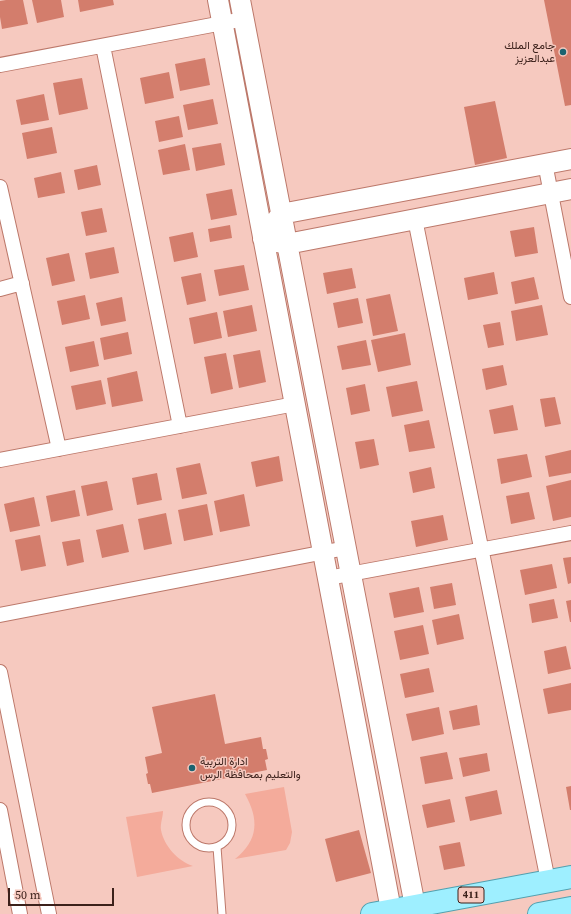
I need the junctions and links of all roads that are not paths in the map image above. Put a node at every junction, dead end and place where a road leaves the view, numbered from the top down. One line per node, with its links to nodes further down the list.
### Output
1 (218, 0): 3 (street)
2 (242, 9): 3 (street); 11 (street)
3 (222, 23): 4 (street); 13 (street)
4 (102, 46): 5 (street); 19 (street)
5 (0, 65)
6 (571, 159): 7 (street)
7 (545, 163): 10 (street); 11 (street)
8 (0, 187): 15 (street)
9 (571, 189): 10 (street)
10 (551, 193): 12 (street); 17 (street)
11 (281, 214): 13 (street); 14 (street)
12 (415, 219): 14 (street); 24 (street)
13 (264, 239): 14 (street); 18 (street)
14 (287, 244): 23 (street)
15 (22, 283): 16 (street); 20 (street)
16 (0, 289)
17 (571, 297)
18 (295, 404): 19 (street); 25 (street)
19 (180, 426): 20 (street)
20 (59, 449): 21 (street)
21 (0, 460)
22 (571, 533): 24 (street)
23 (346, 548): 25 (street); 26 (street)
24 (482, 550): 26 (street); 33 (street)
25 (323, 553): 27 (street); 28 (street)
26 (351, 573): 27 (street); 34 (street)
27 (328, 578): 36 (street)
28 (0, 615)
29 (0, 672): 38 (street)
30 (0, 810): 37 (street)
31 (217, 847): 31 (lane); 39 (lane)
32 (571, 877): 33 (main road, 411)
33 (548, 881): 34 (main road, 411)
34 (415, 906): 36 (main road, 411)
35 (571, 908): 40 (main road)
36 (381, 912)
37 (20, 914)
38 (49, 914)
39 (222, 914)
40 (539, 914)

